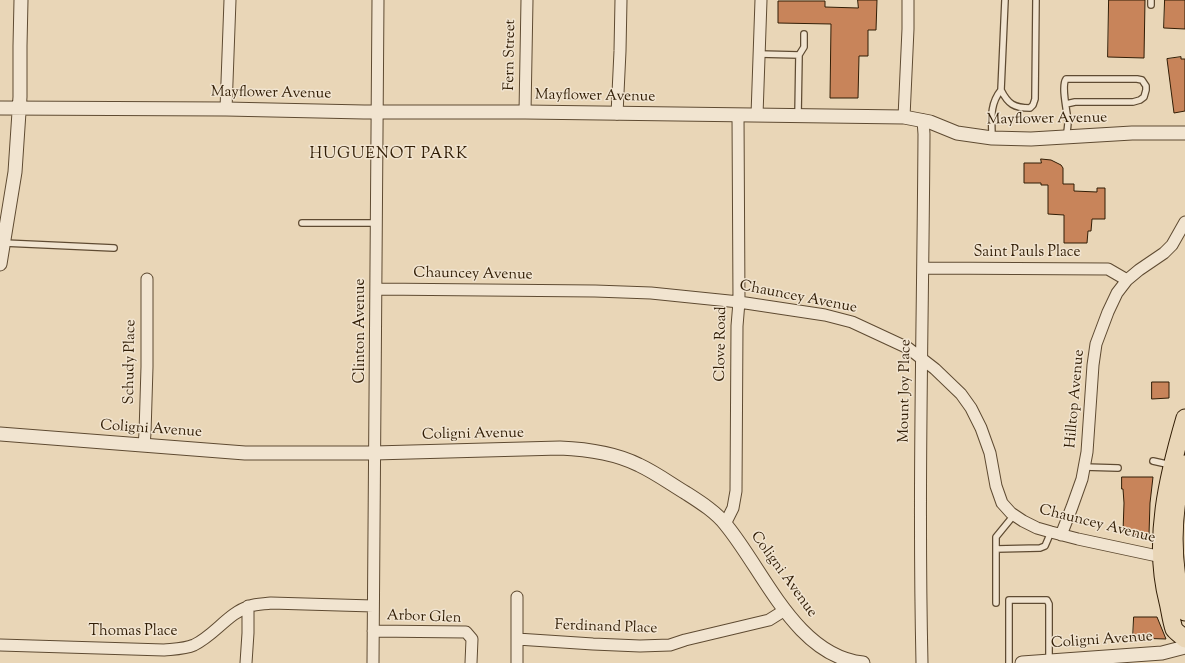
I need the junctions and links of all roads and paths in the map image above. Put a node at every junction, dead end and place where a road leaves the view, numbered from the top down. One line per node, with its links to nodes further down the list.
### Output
1 (21, 0): 16 (street)
2 (230, 0): 17 (street)
3 (378, 0): 18 (street, Clinton Avenue)
4 (527, 0): 19 (street, Fern Street)
5 (621, 0): 20 (street)
6 (761, 0): 11 (street)
7 (908, 0): 24 (street)
8 (1005, 0): 13 (lane)
9 (1036, 0): 13 (lane)
10 (804, 34): 12 (lane)
11 (759, 54): 12 (lane); 22 (street)
12 (799, 55): 23 (lane)
13 (1001, 90): 27 (lane)
14 (1066, 104): 14 (lane); 28 (lane)
15 (0, 108): 16 (street, Mayflower Avenue)
16 (20, 108): 17 (street, Mayflower Avenue); 32 (street)
17 (226, 109): 18 (street, Mayflower Avenue)
18 (376, 112): 19 (street, Mayflower Avenue); 31 (street, Clinton Avenue)
19 (525, 112): 20 (street, Mayflower Avenue)
20 (617, 114): 21 (street, Mayflower Avenue)
21 (738, 115): 22 (street, Mayflower Avenue); 39 (street, Clove Road)
22 (756, 115): 23 (street, Mayflower Avenue)
23 (798, 115): 24 (street, Mayflower Avenue)
24 (904, 117): 25 (street, Mayflower Avenue)
25 (923, 120): 27 (street, Mayflower Avenue); 35 (street, Mount Joy Place)
26 (1185, 133): 28 (street, Mayflower Avenue)
27 (992, 138): 28 (street, Mayflower Avenue)
28 (1066, 138)
29 (1185, 222): 37 (street, Hilltop Avenue)
30 (302, 223): 31 (lane)
31 (377, 223): 38 (street, Clinton Avenue)
32 (4, 243): 33 (lane); 34 (street)
33 (114, 248)
34 (0, 264)
35 (924, 268): 37 (street, Saint Pauls Place); 40 (street, Mount Joy Place)
36 (147, 279): 43 (street, Schudy Place)
37 (1127, 280): 47 (street, Hilltop Avenue)
38 (376, 289): 39 (street, Chauncey Avenue); 44 (street, Clinton Avenue)
39 (739, 302): 40 (street, Chauncey Avenue); 51 (street, Clove Road)
40 (921, 359): 50 (street, Chauncey Avenue); 74 (street, Mount Joy Place)
41 (1185, 418): 46 (main road)
42 (0, 434): 43 (street, Coligni Avenue)
43 (144, 445): 44 (street, Coligni Avenue)
44 (374, 453): 51 (street, Coligni Avenue); 59 (street, Clinton Avenue)
45 (1153, 461): 46 (lane)
46 (1179, 464): 49 (main road); 54 (main road)
47 (1084, 467): 48 (lane); 52 (street, Hilltop Avenue)
48 (1118, 468)
49 (1181, 503): 54 (main road)
50 (1014, 515): 52 (street, Chauncey Avenue); 53 (lane)
51 (725, 524): 60 (street, Coligni Avenue)
52 (1056, 533): 53 (lane); 54 (street, Chauncey Avenue)
53 (996, 549): 57 (lane)
54 (1169, 557): 55 (main road); 64 (main road)
55 (1182, 588): 61 (main road)
56 (517, 598): 63 (street)
57 (996, 603)
58 (248, 606): 59 (street, Thomas Place); 65 (street, Thomas Place); 69 (street)
59 (373, 606): 62 (street, Clinton Avenue)
60 (785, 610): 63 (street, Ferdinand Place); 73 (street, Coligni Avenue)
61 (1185, 612)
62 (373, 631): 70 (street, Clinton Avenue); 71 (street, Arbor Glen)
63 (517, 639): 72 (street)
64 (1185, 639)
65 (0, 645)
66 (1185, 647): 67 (street, Coligni Avenue)
67 (1123, 660): 68 (street, Coligni Avenue)
68 (1049, 661): 75 (lane); 76 (street, Coligni Avenue)
69 (246, 663)
70 (373, 663)
71 (471, 663)
72 (517, 663)
73 (863, 663)
74 (922, 663)
75 (1009, 663)
76 (1022, 663)

